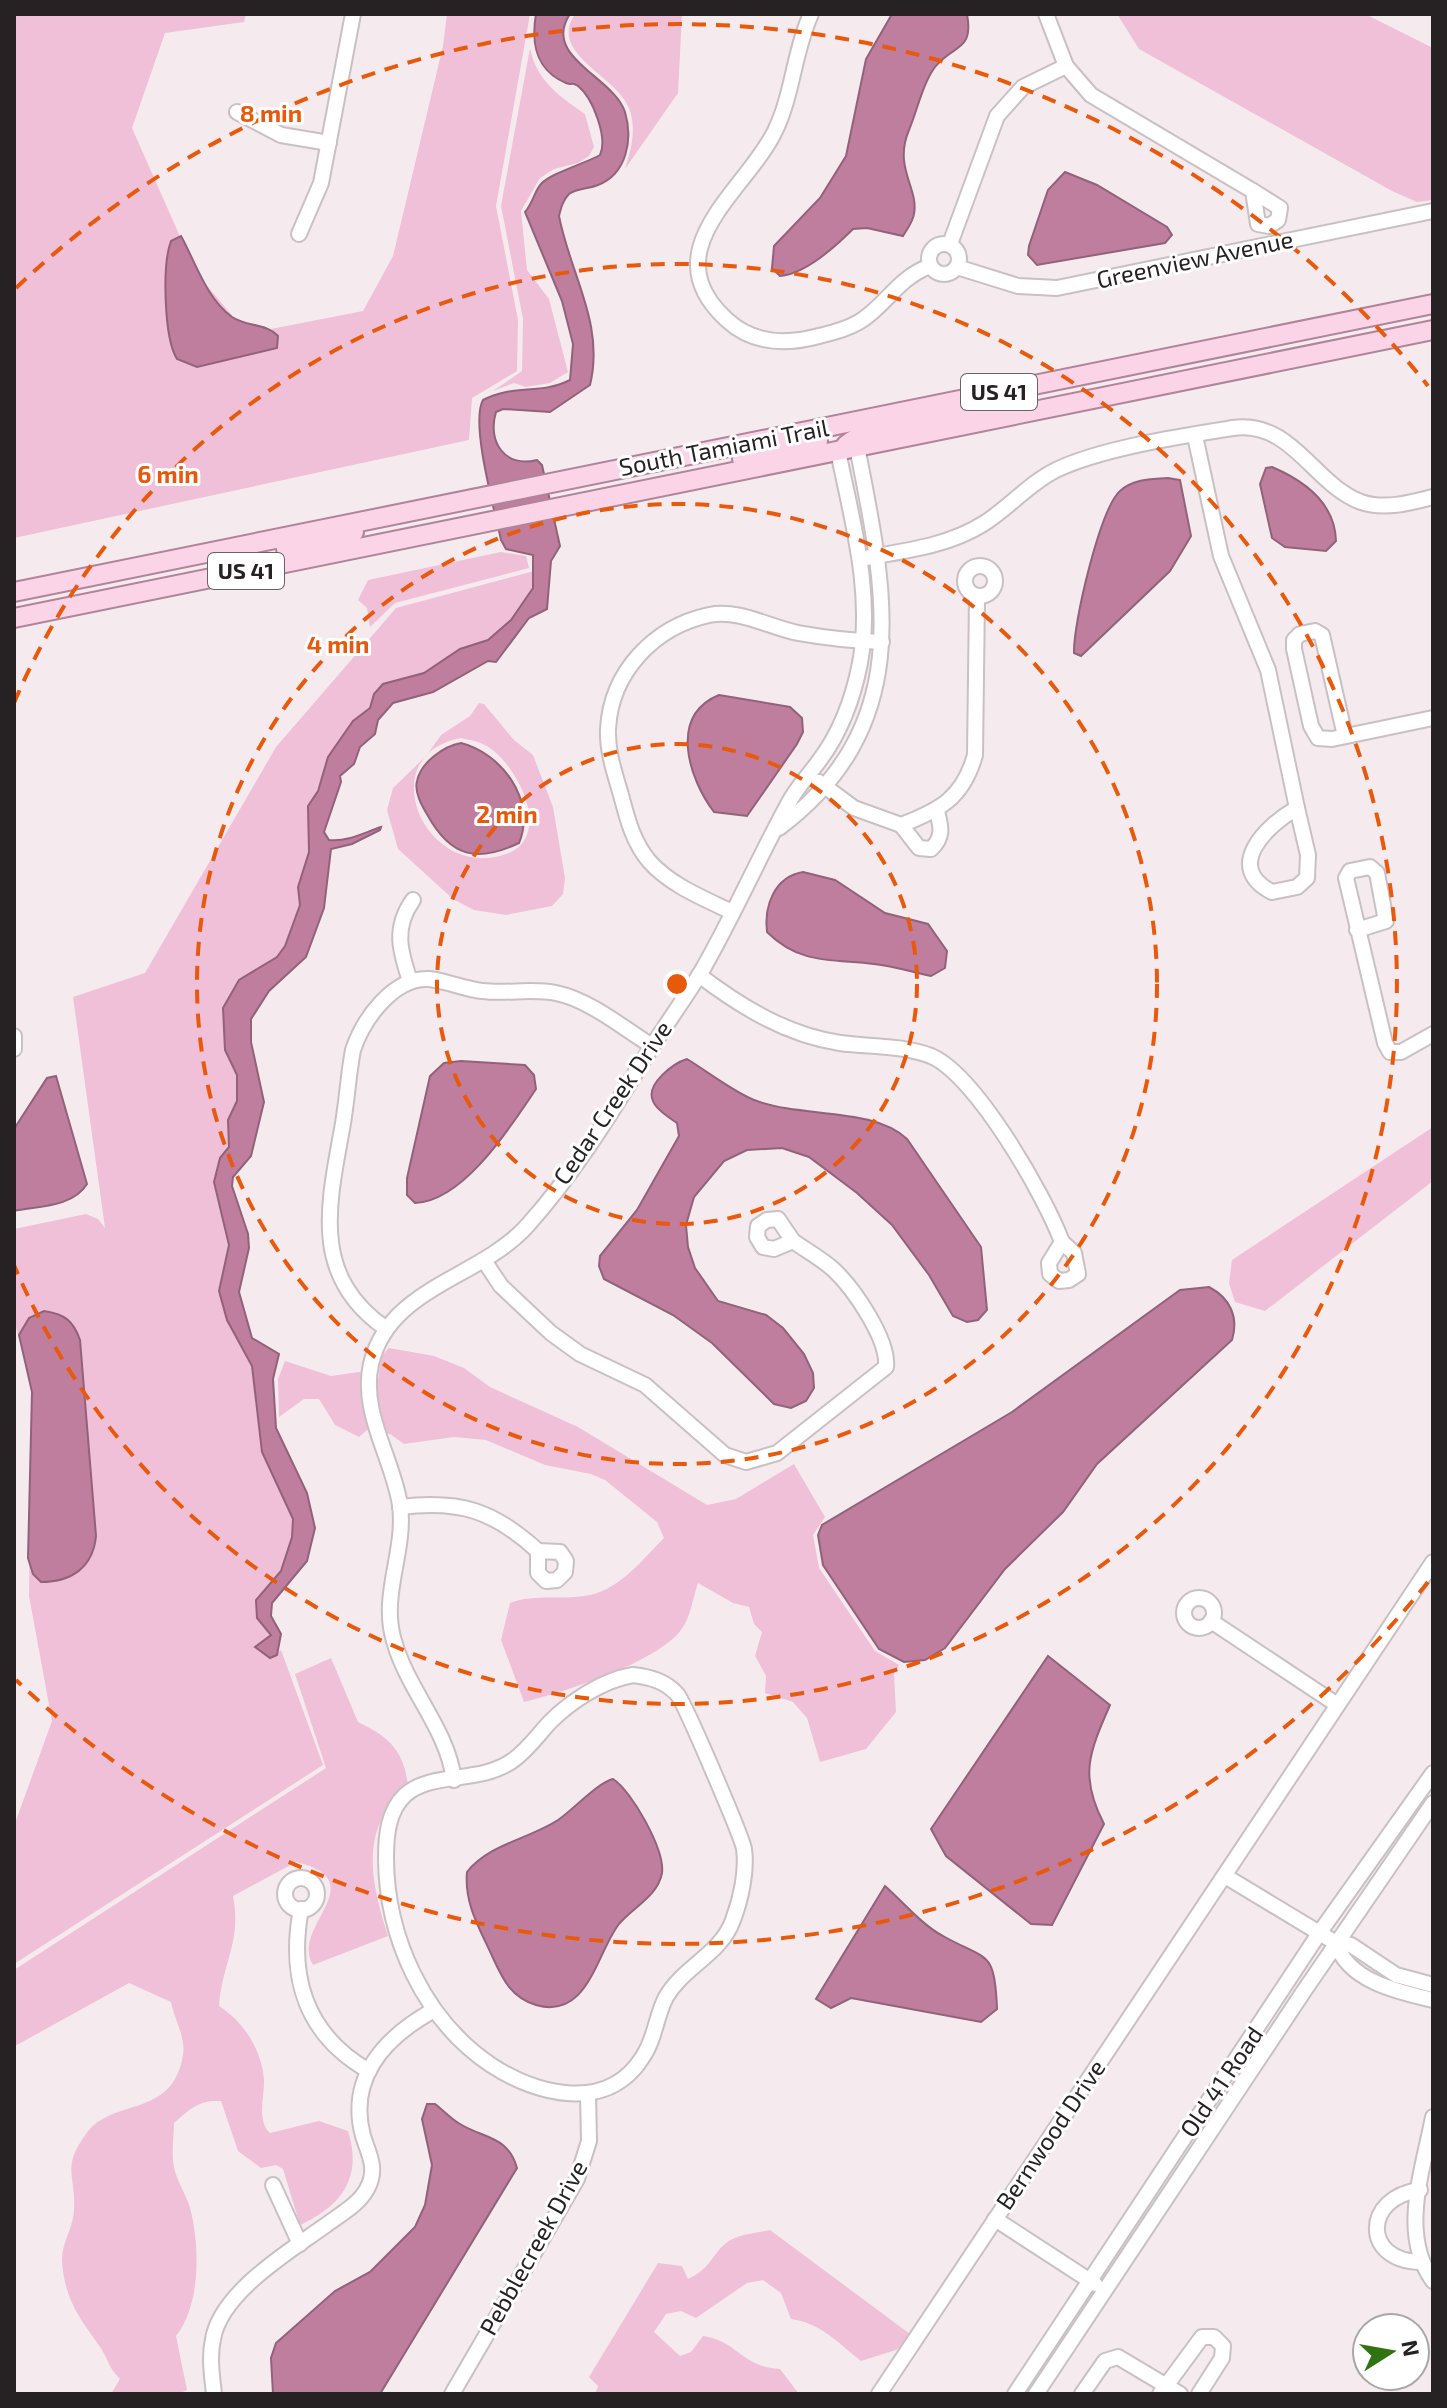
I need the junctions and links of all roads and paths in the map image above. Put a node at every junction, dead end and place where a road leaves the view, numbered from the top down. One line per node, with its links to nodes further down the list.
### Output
1 (353, 14): 6 (street)
2 (811, 14): 11 (street)
3 (1046, 14): 4 (street)
4 (1066, 66): 7 (street); 10 (street)
5 (237, 112): 6 (street)
6 (329, 143): 9 (street)
7 (1253, 191)
8 (1433, 211): 12 (street, Greenview Avenue)
9 (299, 234)
10 (950, 244): 11 (street); 12 (street)
11 (930, 266): 12 (street)
12 (957, 267)
13 (1433, 304): 15 (main road, South Tamiami Trail / US 41)
14 (1433, 330): 18 (main road, South Tamiami Trail / US 41)
15 (1036, 384): 16 (main road, South Tamiami Trail / US 41); 19 (main road)
16 (838, 425): 20 (main road); 22 (main road, South Tamiami Trail / US 41)
17 (1195, 436): 21 (street); 23 (street); 35 (street)
18 (857, 447): 19 (main road, South Tamiami Trail / US 41); 23 (street, Cedar Creek Drive)
19 (838, 451): 20 (main road, South Tamiami Trail / US 41); 24 (street, Cedar Creek Drive)
20 (684, 482): 25 (main road, South Tamiami Trail / US 41)
21 (1433, 497)
22 (413, 511): 25 (main road); 26 (main road, South Tamiami Trail / US 41)
23 (879, 555): 24 (street); 30 (street, Cedar Creek Drive)
24 (860, 559): 29 (street, Cedar Creek Drive)
25 (171, 586): 28 (main road, South Tamiami Trail / US 41)
26 (14, 592)
27 (977, 596): 36 (street)
28 (14, 618)
29 (863, 641): 30 (street); 33 (street, Cedar Creek Drive); 40 (street)
30 (882, 642): 34 (street, Cedar Creek Drive)
31 (1433, 718): 32 (street)
32 (1345, 736): 32 (street)
33 (809, 774): 34 (street); 38 (street, Cedar Creek Drive)
34 (824, 786): 37 (street); 38 (street, Cedar Creek Drive)
35 (1297, 808): 35 (street)
36 (937, 811): 37 (street); 37 (street)
37 (901, 825)
38 (778, 829): 40 (street, Cedar Creek Drive)
39 (413, 900): 43 (street)
40 (732, 912): 42 (street, Cedar Creek Drive)
41 (1357, 930): 44 (street)
42 (699, 975): 46 (street, Cedar Creek Drive); 49 (street)
43 (410, 981): 46 (street); 51 (street)
44 (1433, 1034)
45 (14, 1036): 47 (street)
46 (652, 1046): 50 (street, Cedar Creek Drive)
47 (14, 1049)
48 (793, 1241): 50 (street)
49 (1062, 1242)
50 (485, 1262): 51 (street, Cedar Creek Drive)
51 (385, 1328): 52 (street, Cedar Creek Drive)
52 (400, 1507): 53 (street); 58 (street, Cedar Creek Drive)
53 (538, 1551)
54 (1433, 1562): 56 (street, Bernwood Drive)
55 (1211, 1621): 56 (street)
56 (1336, 1704): 60 (street, Bernwood Drive)
57 (1433, 1773): 62 (street, Old 41 Road)
58 (454, 1780): 66 (street); 68 (street)
59 (1433, 1803): 63 (street, Old 41 Road)
60 (1225, 1876): 62 (street); 72 (street, Bernwood Drive)
61 (301, 1909): 67 (street)
62 (1320, 1932): 63 (street); 75 (street, Old 41 Road)
63 (1336, 1943): 64 (street); 65 (street); 77 (street, Old 41 Road)
64 (1433, 1985)
65 (1433, 2000)
66 (434, 2010): 67 (street); 68 (street)
67 (369, 2071): 73 (street)
68 (588, 2094): 80 (street, Pebblecreek Drive)
69 (1433, 2117): 71 (street)
70 (273, 2185): 73 (street)
71 (1420, 2190): 74 (street); 74 (street)
72 (995, 2219): 75 (street); 81 (street, Bernwood Drive)
73 (300, 2244): 79 (street)
74 (1420, 2262): 76 (street)
75 (1089, 2280): 77 (street); 82 (street, Old 41 Road)
76 (1433, 2281)
77 (1106, 2291): 83 (street, Old 41 Road)
78 (1163, 2389): 84 (street); 85 (street); 86 (street)
79 (214, 2394)
80 (452, 2394)
81 (879, 2394)
82 (1015, 2394)
83 (1036, 2394)
84 (1082, 2394)
85 (1180, 2394)
86 (1199, 2394)

